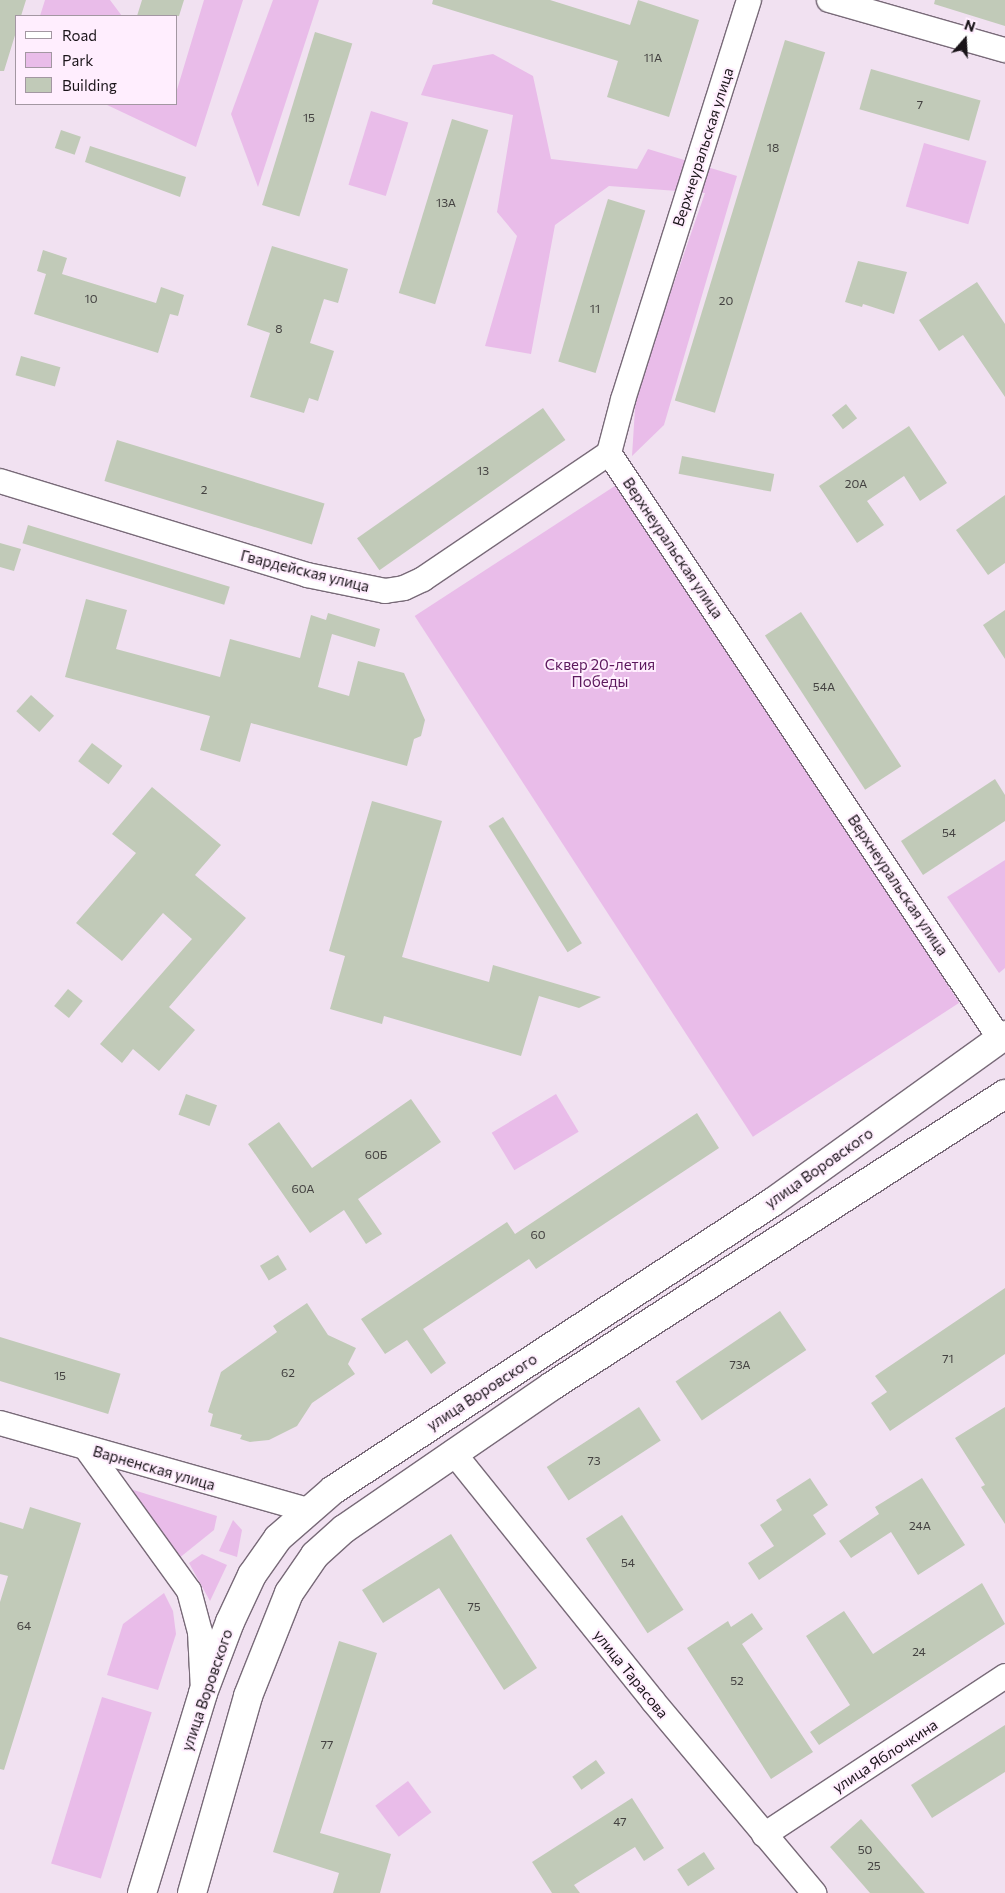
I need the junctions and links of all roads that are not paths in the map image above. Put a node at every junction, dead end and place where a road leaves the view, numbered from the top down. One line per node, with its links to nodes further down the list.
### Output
1 (749, 0): 4 (street, Верхнеуральская улица)
2 (830, 0): 3 (street)
3 (1005, 50)
4 (609, 453): 5 (street, Гвардейская улица); 6 (street, Верхнеуральская улица)
5 (0, 481)
6 (1002, 1037): 11 (main road, улица Воровского)
7 (1005, 1094): 10 (main road)
8 (0, 1423): 9 (street, Варненская улица)
9 (86, 1448): 11 (street, Варненская улица); 13 (street)
10 (453, 1452): 14 (street, улица Тарасова); 16 (main road)
11 (308, 1510): 13 (main road, улица Воровского)
12 (1005, 1676): 14 (street, улица Яблочкина)
13 (203, 1693): 15 (main road, улица Воровского)
14 (764, 1835): 17 (street, улица Тарасова)
15 (142, 1893)
16 (192, 1893)
17 (814, 1893)

